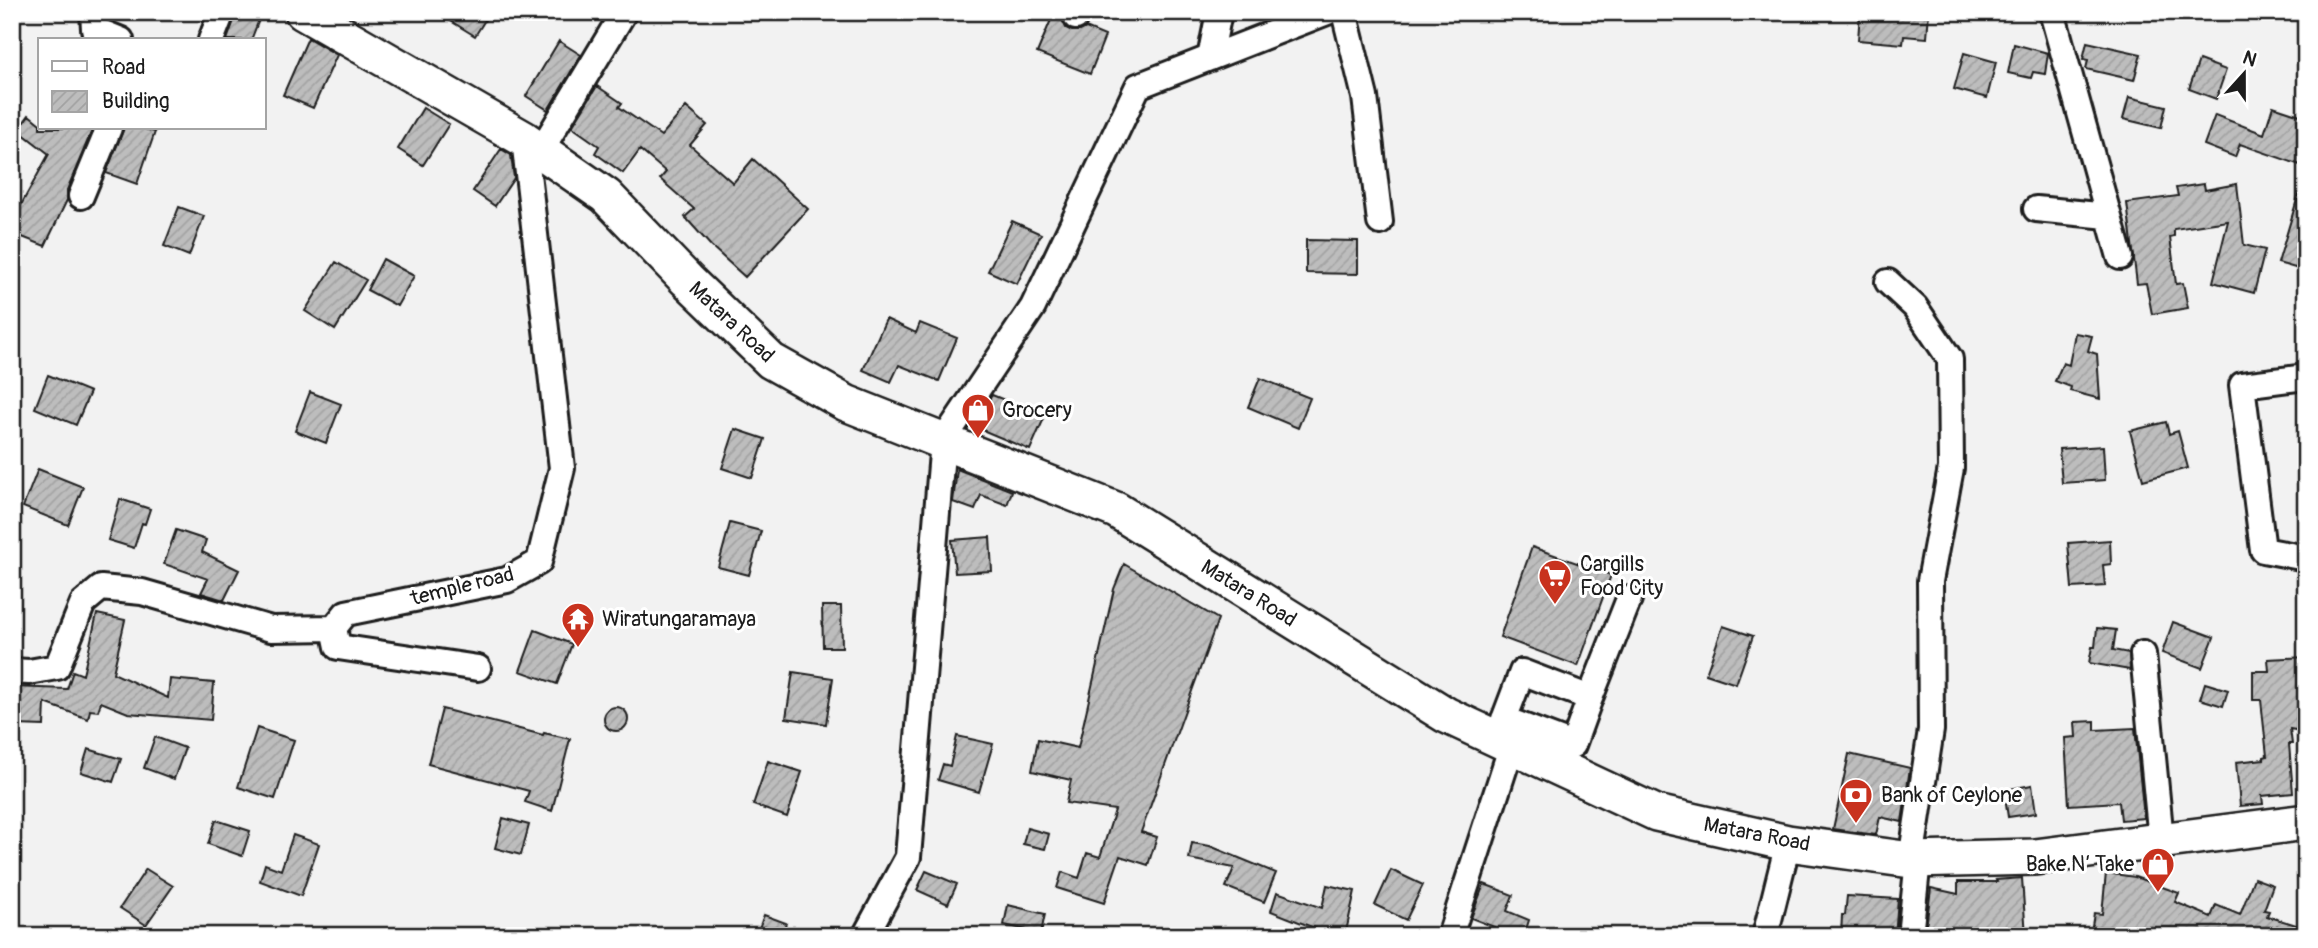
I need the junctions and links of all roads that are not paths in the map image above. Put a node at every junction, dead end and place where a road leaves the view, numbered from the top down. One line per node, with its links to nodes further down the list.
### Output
1 (93, 12): 9 (street)
2 (222, 12): 10 (street)
3 (303, 12): 13 (highway, Matara Road)
4 (624, 12): 13 (street)
5 (1219, 12): 11 (street)
6 (1327, 12): 11 (street)
7 (1344, 12): 17 (street)
8 (2052, 12): 16 (street)
9 (116, 38)
10 (212, 38)
11 (1210, 58): 21 (street)
12 (108, 130): 14 (street)
13 (532, 144): 21 (highway, Matara Road); 24 (street, temple road)
14 (81, 197)
15 (2036, 209): 16 (street)
16 (2108, 216): 18 (street)
17 (1380, 222)
18 (2120, 257)
19 (1888, 282): 33 (street)
20 (2306, 377): 22 (street)
21 (943, 441): 29 (highway, Matara Road); 34 (street)
22 (2306, 558)
23 (1629, 599): 28 (street)
24 (334, 628): 26 (street); 27 (street)
25 (2143, 654): 31 (street)
26 (478, 668)
27 (12, 671)
28 (1590, 698): 29 (street); 29 (street)
29 (1504, 734): 32 (highway, Matara Road); 35 (street)
30 (2306, 822): 31 (highway, Matara Road)
31 (2161, 840): 33 (highway, Matara Road)
32 (1788, 843): 33 (highway, Matara Road); 36 (street)
33 (1914, 860): 37 (street)
34 (865, 936)
35 (1450, 936)
36 (1765, 936)
37 (1910, 936)

